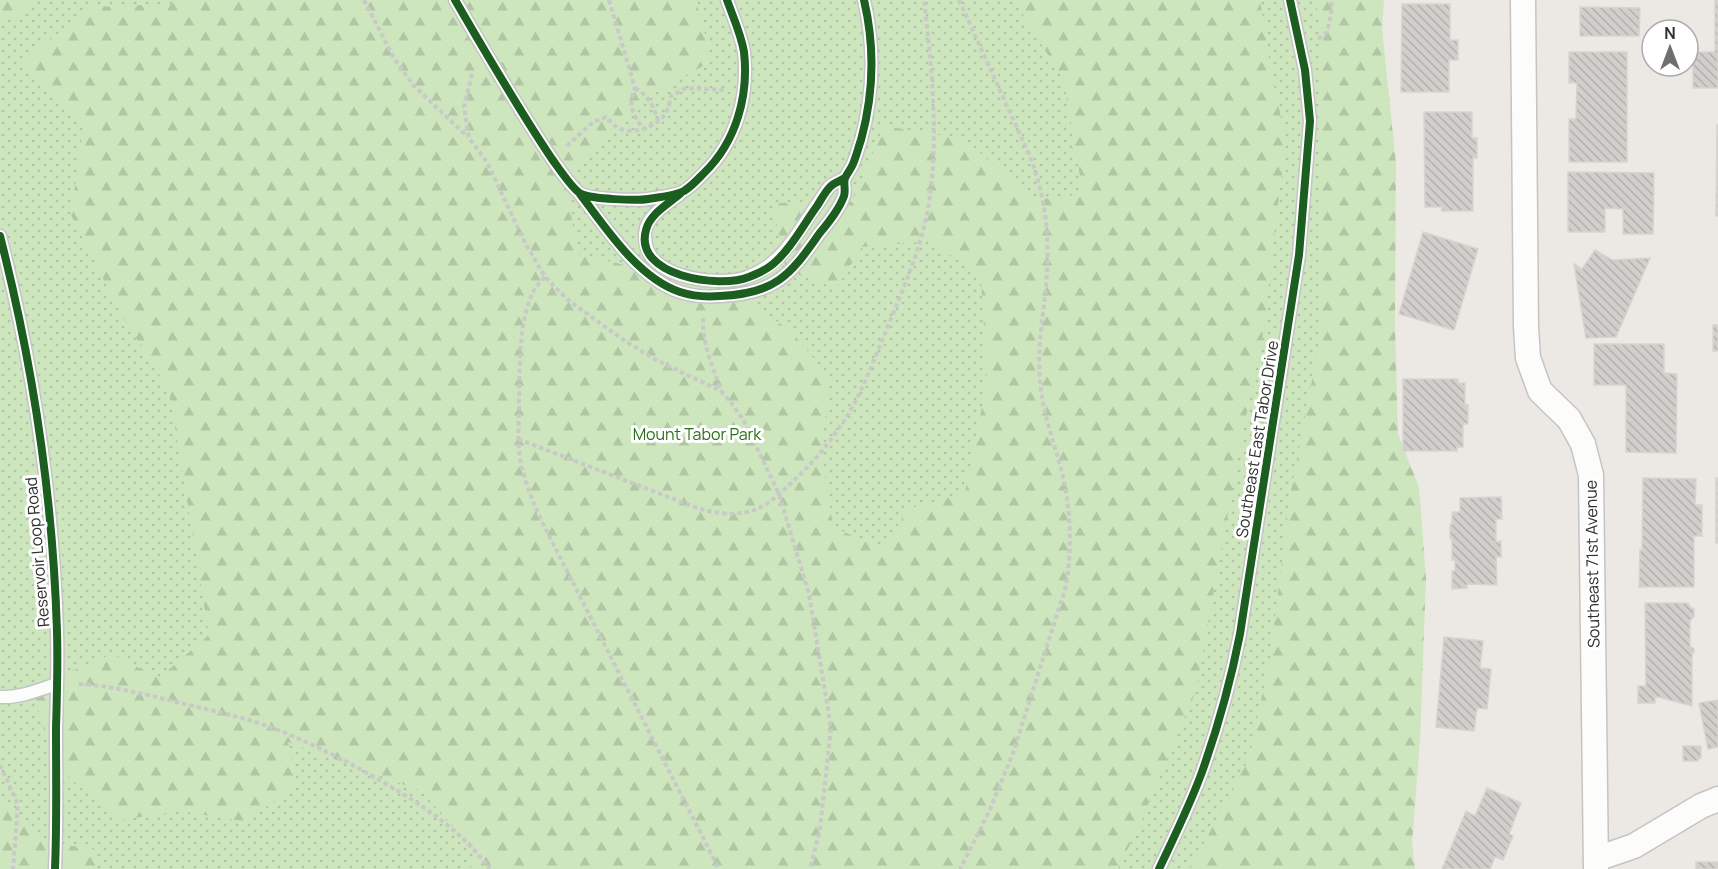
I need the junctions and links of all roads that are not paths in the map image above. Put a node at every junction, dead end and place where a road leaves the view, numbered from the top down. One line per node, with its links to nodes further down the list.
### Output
1 (455, 0): 8 (lane)
2 (727, 0): 7 (lane)
3 (864, 0): 6 (lane)
4 (1290, 0): 15 (lane, Southeast East Tabor Drive)
5 (1523, 0): 13 (street, Southeast 71st Avenue)
6 (845, 178): 7 (lane); 8 (lane)
7 (682, 192): 8 (lane)
8 (580, 194)
9 (0, 236): 10 (lane, Reservoir Loop Road)
10 (57, 684): 11 (lane); 14 (lane, Reservoir Loop Road)
11 (0, 697)
12 (1718, 799): 13 (street)
13 (1596, 864)
14 (55, 869)
15 (1159, 869)

